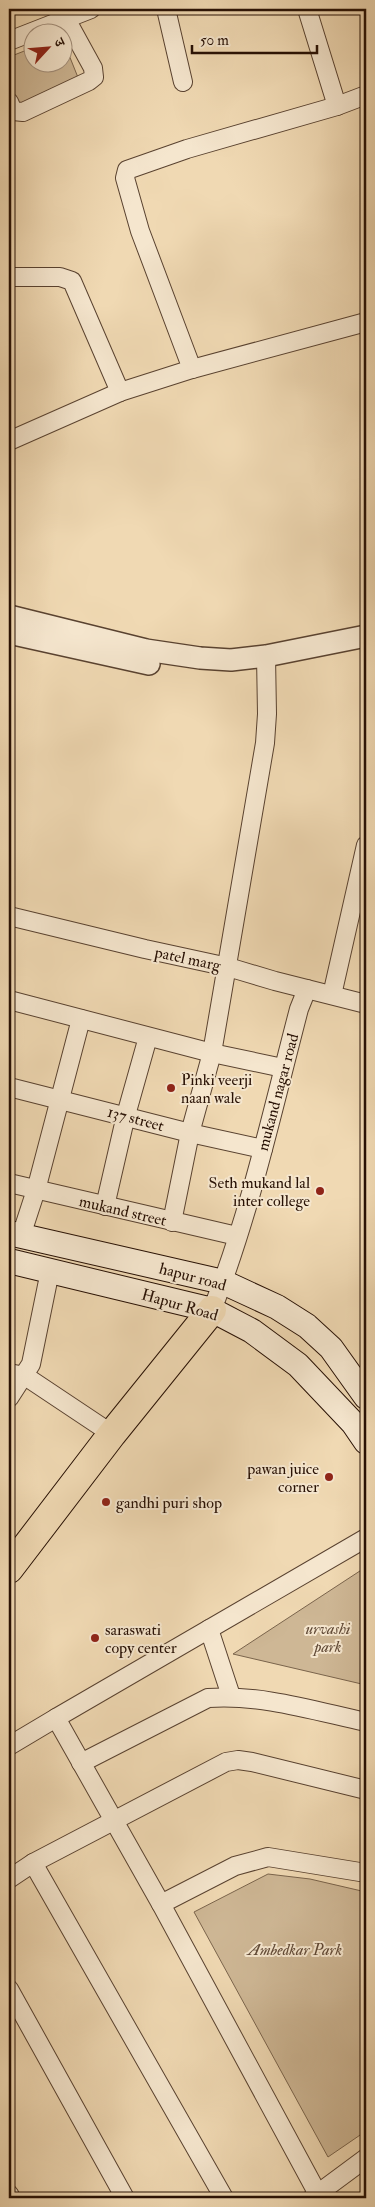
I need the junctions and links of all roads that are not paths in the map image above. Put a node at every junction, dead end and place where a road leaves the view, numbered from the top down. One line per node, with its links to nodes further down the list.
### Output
1 (91, 9): 4 (street)
2 (166, 9): 6 (street)
3 (307, 9): 9 (street)
4 (65, 17): 5 (street); 8 (street)
5 (9, 40)
6 (183, 82)
7 (366, 95): 9 (street)
8 (9, 102)
9 (337, 106): 12 (street)
10 (9, 277): 13 (street)
11 (366, 322): 12 (street)
12 (192, 369): 13 (street)
13 (120, 392): 14 (street)
14 (9, 441)
15 (9, 616): 19 (street)
16 (9, 633): 19 (street)
17 (366, 636): 19 (street)
18 (366, 648): 19 (street)
19 (266, 663): 23 (street)
20 (366, 845): 21 (street)
21 (360, 906): 25 (street)
22 (9, 916): 23 (street, patel marg)
23 (228, 967): 24 (street, patel marg); 30 (street)
24 (307, 989): 25 (street, patel marg); 31 (street, mukand nagar road)
25 (332, 995): 26 (street, patel marg)
26 (366, 1004)
27 (10, 1006): 28 (street)
28 (81, 1019): 29 (street); 33 (street)
29 (148, 1037): 30 (street); 34 (street)
30 (212, 1053): 31 (street); 35 (street)
31 (283, 1068): 36 (street, mukand nagar road)
32 (9, 1087): 33 (street, 137 street)
33 (60, 1100): 34 (street, 137 street); 38 (street)
34 (126, 1115): 35 (street, 137 street); 39 (street)
35 (190, 1133): 36 (street, 137 street); 40 (street)
36 (263, 1149): 42 (street, mukand nagar road)
37 (9, 1183): 38 (street, mukand street)
38 (36, 1190): 39 (street, mukand street); 41 (street)
39 (106, 1206): 40 (street, mukand street)
40 (172, 1222): 42 (street, mukand street)
41 (15, 1234): 45 (main road, hapur road)
42 (236, 1236): 45 (street, mukand nagar road)
43 (9, 1261): 44 (main road, Hapur Road)
44 (50, 1271): 46 (main road, Hapur Road); 47 (street)
45 (223, 1282): 46 (street, mukand nagar road); 48 (main road, hapur road)
46 (212, 1310): 50 (main road); 51 (main road, Hapur Road)
47 (17, 1375): 49 (street); 50 (street)
48 (366, 1397)
49 (9, 1398)
50 (112, 1434): 53 (main road)
51 (366, 1442)
52 (366, 1538): 54 (street)
53 (9, 1569)
54 (209, 1629): 55 (street); 56 (street)
55 (231, 1696): 57 (street); 59 (street)
56 (56, 1718): 58 (street); 59 (street)
57 (366, 1722)
58 (9, 1746)
59 (81, 1763): 61 (street)
60 (366, 1790): 61 (street)
61 (114, 1821): 62 (street); 65 (street)
62 (33, 1863): 64 (street); 72 (street)
63 (366, 1873): 65 (street)
64 (9, 1879)
65 (161, 1904): 69 (street)
66 (9, 1989): 71 (street)
67 (366, 2158): 69 (street)
68 (9, 2194): 70 (street)
69 (317, 2197)
70 (11, 2198)
71 (125, 2198)
72 (224, 2198)

